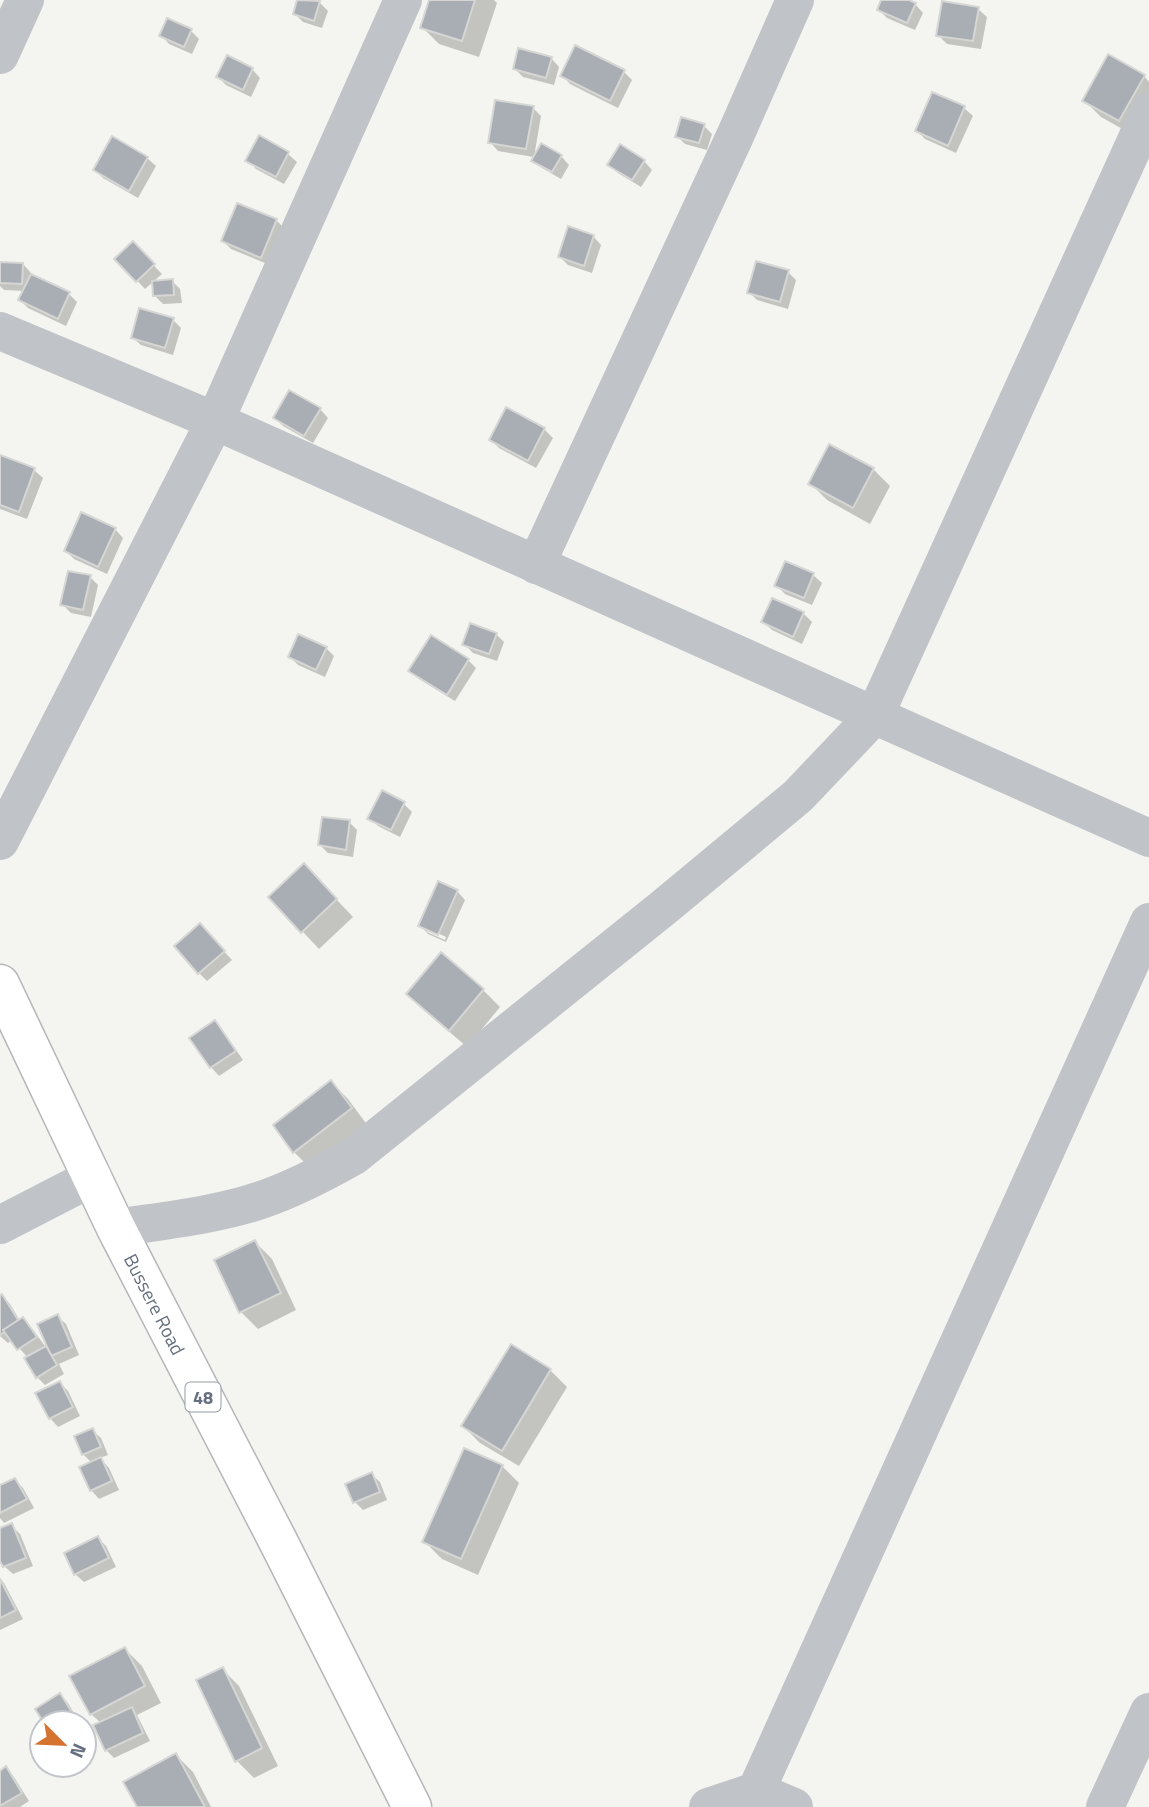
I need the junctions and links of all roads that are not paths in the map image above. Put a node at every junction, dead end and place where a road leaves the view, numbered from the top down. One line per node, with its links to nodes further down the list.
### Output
1 (25, 0): 4 (street)
2 (403, 0): 7 (street)
3 (795, 0): 8 (street)
4 (0, 55)
5 (1149, 112): 9 (street)
6 (0, 331): 7 (street)
7 (215, 421): 8 (street); 11 (street)
8 (536, 565): 9 (street)
9 (875, 715): 10 (street); 16 (street)
10 (1149, 838)
11 (0, 841)
12 (1149, 922): 18 (street)
13 (0, 984): 14 (main road, Bussere Road / 48)
14 (93, 1177): 15 (street); 16 (main road, Bussere Road / 48)
15 (0, 1225)
16 (116, 1228): 19 (main road, Bussere Road / 48)
17 (1149, 1712): 22 (street)
18 (753, 1799): 20 (street); 21 (street)
19 (412, 1807)
20 (708, 1807)
21 (794, 1807)
22 (1105, 1807)

